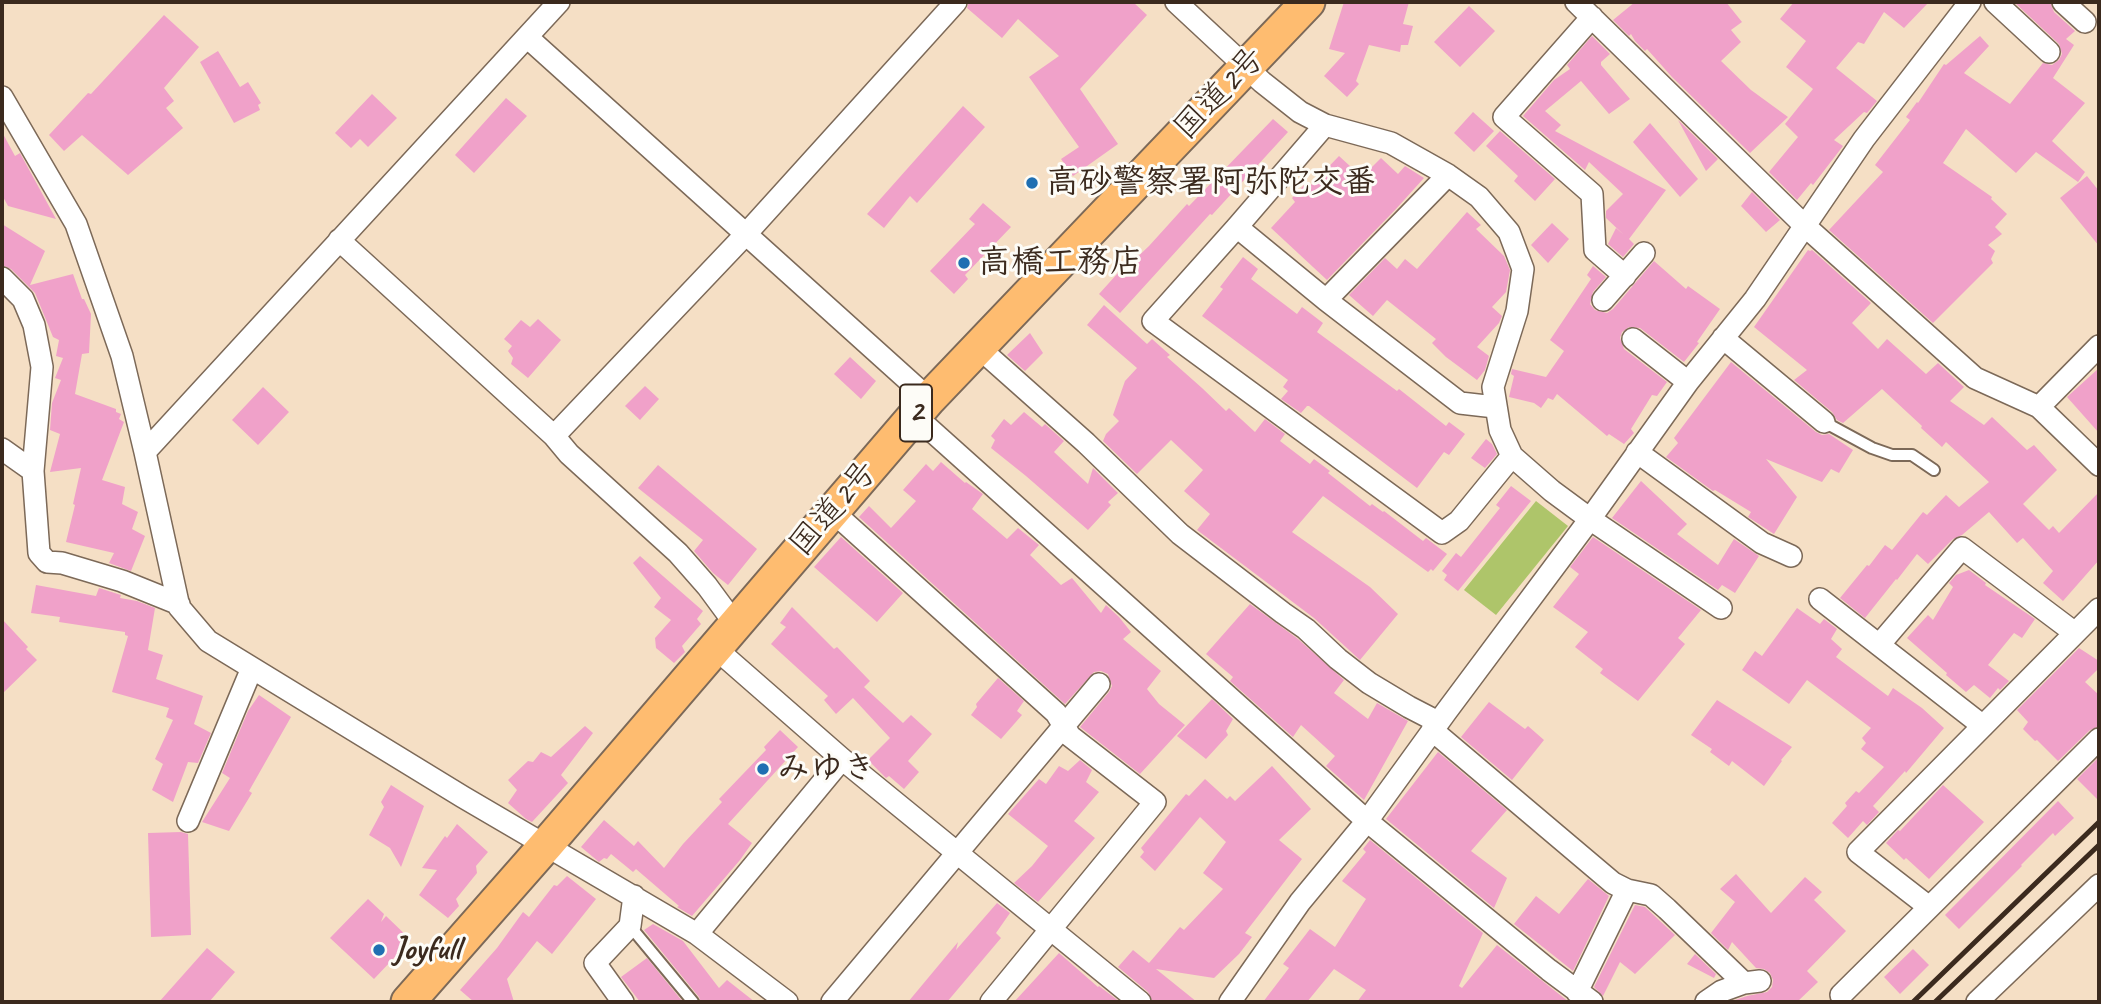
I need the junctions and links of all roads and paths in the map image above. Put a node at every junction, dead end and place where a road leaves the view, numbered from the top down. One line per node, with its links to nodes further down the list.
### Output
1 (559, 2): 11 (street)
2 (956, 2): 19 (street)
3 (1176, 2): 13 (street)
4 (1308, 2): 13 (highway, 国道2号 / 2)
5 (1576, 2): 9 (street)
6 (1970, 2): 17 (street)
7 (1994, 2): 12 (street)
8 (2063, 2): 10 (street)
9 (1592, 17): 17 (street); 22 (street)
10 (2085, 22)
11 (527, 37): 19 (street); 20 (street)
12 (2049, 52)
13 (1247, 67): 15 (street); 29 (highway, 国道2号 / 2)
14 (2, 97): 37 (street)
15 (1325, 125): 16 (street); 18 (street)
16 (1448, 175): 24 (street); 32 (street)
17 (1805, 226): 26 (street); 33 (street)
18 (1237, 227): 24 (street); 39 (street)
19 (746, 234): 31 (street); 35 (street)
20 (340, 240): 35 (street); 37 (street)
21 (1644, 253): 22 (street)
22 (1625, 276): 25 (street)
23 (2, 278): 42 (street)
24 (1326, 300): 32 (street)
25 (1603, 300)
26 (1723, 338): 30 (street); 34 (street)
27 (1633, 339): 30 (street)
28 (2099, 346): 33 (street)
29 (978, 347): 31 (highway, 国道2号 / 2); 56 (street)
30 (1688, 382): 38 (street)
31 (922, 407): 43 (highway, 国道2号 / 2); 61 (street)
32 (1495, 407): 39 (street)
33 (2039, 407): 40 (street)
34 (1824, 422): 41 (lane)
35 (554, 436): 51 (street)
36 (2, 449): 42 (street)
37 (145, 452): 47 (street)
38 (1637, 452): 44 (street); 45 (street)
39 (1512, 456): 44 (street)
40 (2099, 465)
41 (1934, 470)
42 (33, 471): 47 (street)
43 (832, 512): 51 (highway, 国道2号 / 2); 55 (street)
44 (1590, 519): 48 (street); 56 (street)
45 (1791, 556)
46 (1820, 599): 52 (street)
47 (179, 604): 53 (street)
48 (1721, 608)
49 (2099, 609): 50 (street)
50 (2075, 633): 52 (street); 57 (street)
51 (725, 636): 59 (street); 62 (highway, 国道2号 / 2)
52 (1879, 645): 57 (street)
53 (253, 668): 60 (street); 62 (street)
54 (1099, 684): 55 (street)
55 (1064, 725): 63 (street); 69 (street)
56 (1435, 726): 61 (street); 65 (street)
57 (1983, 726): 67 (street)
58 (2099, 739): 67 (street)
59 (842, 759): 63 (street); 70 (street)
60 (188, 821)
61 (1367, 821): 72 (street); 80 (street)
62 (547, 844): 66 (street); 73 (highway, 国道2号 / 2)
63 (957, 853): 69 (street); 77 (street)
64 (2099, 885): 82 (street)
65 (1627, 890): 72 (street); 81 (street)
66 (634, 897): 68 (street); 70 (street)
67 (1929, 907): 71 (street)
68 (630, 926): 74 (street); 75 (lane)
69 (1050, 929): 78 (street); 79 (street)
70 (697, 934): 76 (street)
71 (1841, 995)
72 (1584, 997)
73 (408, 1002)
74 (623, 1002)
75 (692, 1002)
76 (787, 1002)
77 (832, 1002)
78 (991, 1002)
79 (1140, 1002)
80 (1230, 1002)
81 (1706, 1002)
82 (1977, 1002)

